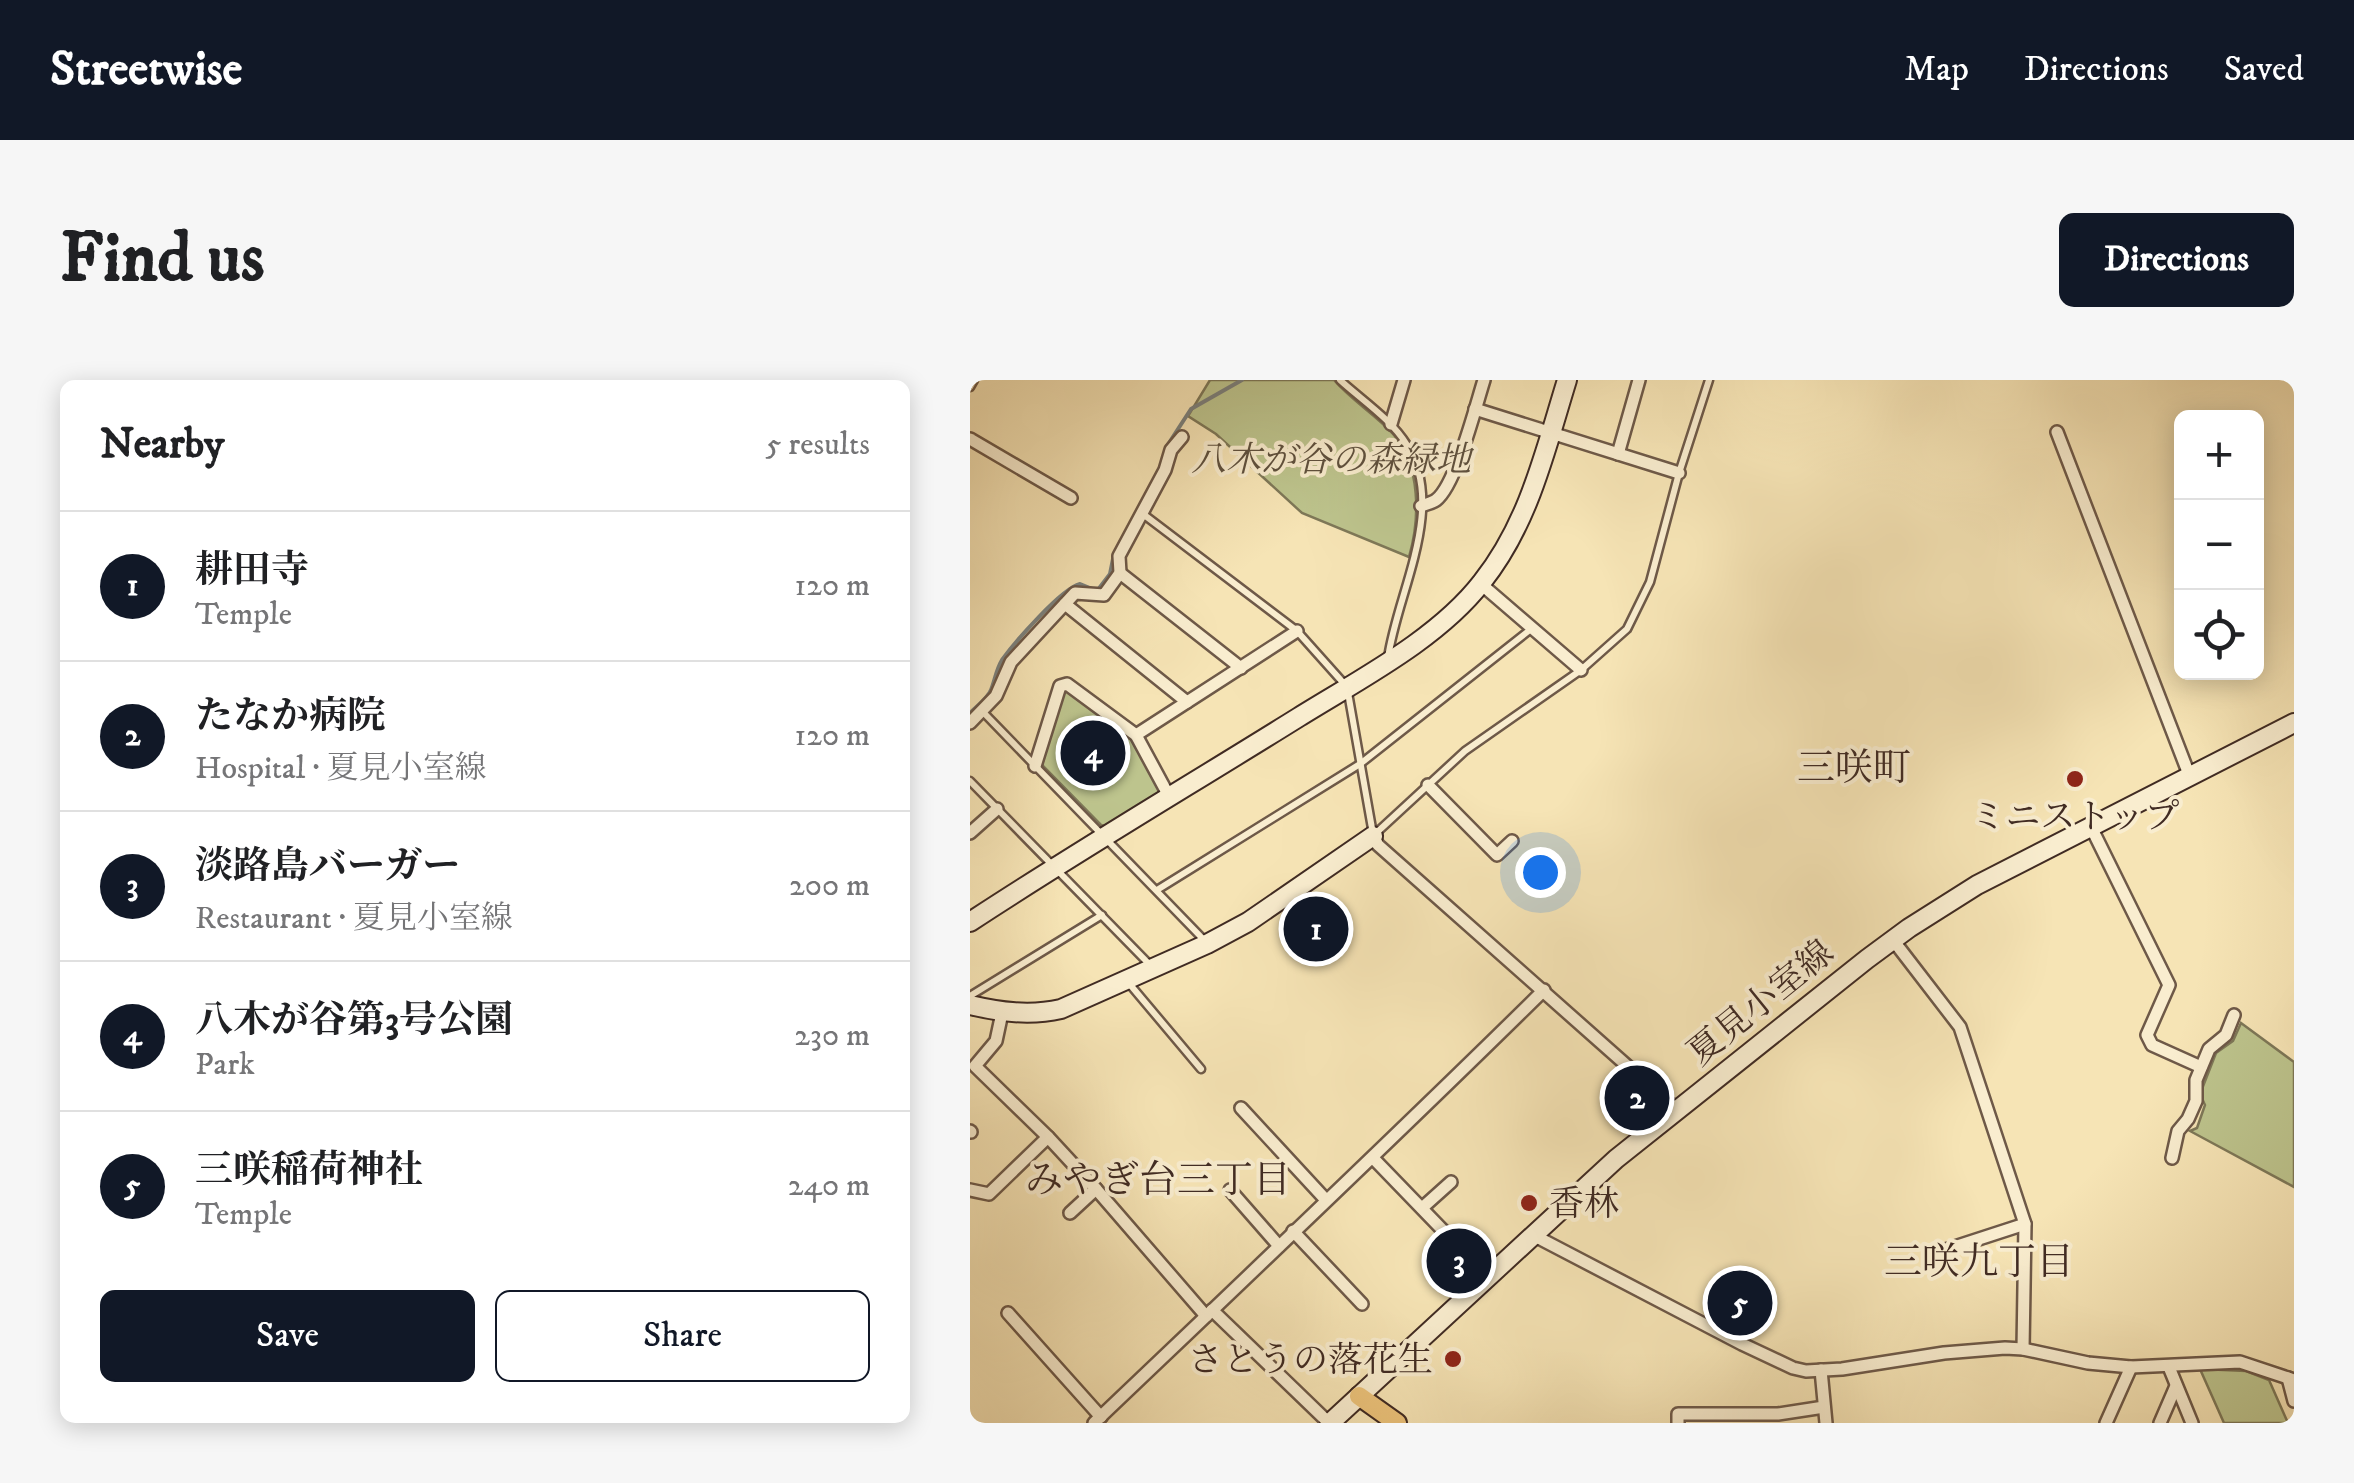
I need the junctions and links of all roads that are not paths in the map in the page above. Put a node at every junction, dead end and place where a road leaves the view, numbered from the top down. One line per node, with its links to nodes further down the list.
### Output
1 (974, 380): 8 (lane)
2 (1340, 380): 10 (lane)
3 (1404, 380): 10 (street)
4 (1484, 380): 9 (street)
5 (1567, 380): 12 (street)
6 (1639, 380): 15 (street)
7 (1709, 380): 16 (lane)
8 (970, 388)
9 (1475, 409): 12 (street); 18 (street)
10 (1391, 424): 18 (lane)
11 (2057, 432): 36 (street)
12 (1551, 433): 15 (street); 21 (street)
13 (1182, 437): 19 (street)
14 (970, 438): 17 (street)
15 (1618, 454): 16 (street)
16 (1679, 473): 27 (lane)
17 (1071, 498)
18 (1421, 506): 25 (lane)
19 (1143, 514): 20 (street); 24 (lane)
20 (1120, 573): 22 (street); 26 (street)
21 (1480, 584): 23 (street); 25 (street)
22 (1066, 604): 29 (street); 30 (street)
23 (1530, 628): 27 (street); 34 (lane)
24 (1297, 631): 26 (street); 28 (lane)
25 (1388, 660): 28 (street)
26 (1241, 668): 29 (street)
27 (1581, 670): 38 (lane)
28 (1347, 687): 34 (lane); 39 (street)
29 (1186, 702): 33 (street)
30 (982, 711): 31 (street); 35 (lane)
31 (970, 723)
32 (2294, 723): 36 (street, 夏見小室線)
33 (1136, 735): 35 (street); 39 (street)
34 (1360, 764): 44 (lane); 47 (lane)
35 (1035, 766): 43 (lane)
36 (2190, 777): 41 (street, 夏見小室線)
37 (970, 781): 40 (lane)
38 (1428, 785): 44 (lane); 45 (street)
39 (1170, 798): 43 (street)
40 (998, 808): 42 (street); 46 (lane)
41 (2092, 827): 50 (street, 夏見小室線); 59 (street)
42 (970, 833)
43 (1104, 836): 46 (street); 47 (lane)
44 (1373, 836): 51 (street); 54 (street)
45 (1512, 841)
46 (1055, 867): 48 (lane); 49 (street)
47 (1157, 890): 51 (lane)
48 (1102, 916): 52 (lane); 55 (lane)
49 (970, 922)
50 (1893, 940): 62 (street, 夏見小室線); 73 (street)
51 (1207, 944): 52 (street)
52 (1152, 968): 53 (street)
53 (1126, 980): 57 (street); 60 (lane)
54 (1544, 990): 62 (street); 64 (street)
55 (970, 996)
56 (970, 1005): 57 (street)
57 (1002, 1013): 63 (street)
58 (2234, 1015): 59 (street)
59 (2201, 1067): 65 (street)
60 (1202, 1069)
61 (1241, 1108): 70 (street)
62 (1677, 1110): 75 (street, 夏見小室線)
63 (1048, 1137): 67 (street); 68 (street)
64 (1372, 1158): 70 (street); 71 (street)
65 (2172, 1158)
66 (1451, 1182): 71 (street)
67 (1096, 1189): 72 (street); 81 (street)
68 (970, 1190)
69 (1230, 1190): 76 (street)
70 (1326, 1200): 74 (street)
71 (1422, 1208): 78 (street)
72 (1070, 1213)
73 (2024, 1224): 77 (street); 82 (street)
74 (1294, 1231): 76 (street); 79 (street)
75 (1533, 1235): 78 (street, 夏見小室線); 85 (street)
76 (1278, 1246): 81 (street)
77 (1942, 1252)
78 (1488, 1277): 88 (street, 夏見小室線)
79 (1362, 1304)
80 (1008, 1313): 91 (street)
81 (1209, 1313): 91 (street); 92 (street)
82 (2023, 1349): 83 (street); 85 (street)
83 (2131, 1367): 84 (street); 96 (street)
84 (2169, 1367): 86 (street); 87 (street)
85 (1821, 1370): 90 (street)
86 (2291, 1379): 89 (street)
87 (2176, 1386): 97 (street); 98 (street)
88 (1359, 1396): 92 (street, 夏見小室線); 93 (main road)
89 (2294, 1401)
90 (1824, 1407): 94 (street); 95 (street)
91 (1098, 1420)
92 (1330, 1423)
93 (1397, 1423)
94 (1678, 1423)
95 (1826, 1423)
96 (2106, 1423)
97 (2160, 1423)
98 (2192, 1423)

